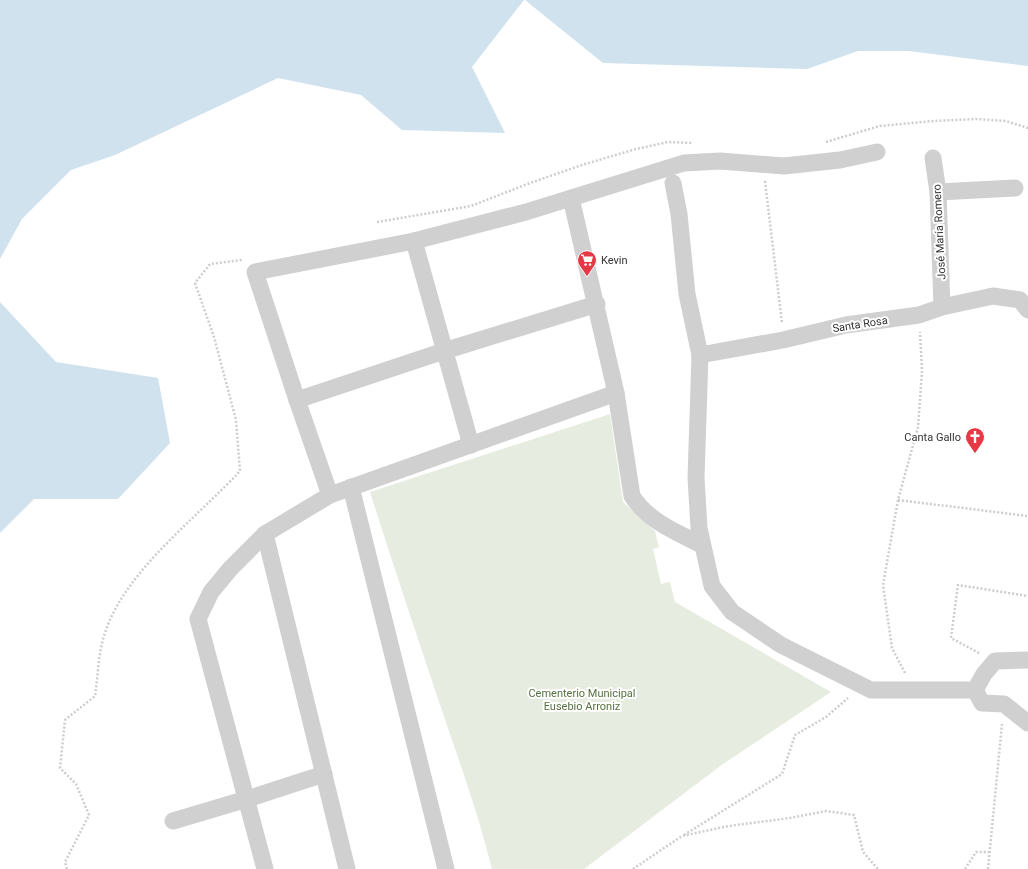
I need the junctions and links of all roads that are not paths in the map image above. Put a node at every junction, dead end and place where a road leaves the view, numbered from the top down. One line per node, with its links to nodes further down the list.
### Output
1 (877, 152): 6 (street)
2 (933, 158): 5 (street, José María Romero)
3 (673, 182): 12 (street)
4 (1015, 188): 5 (street)
5 (938, 192): 10 (street, José María Romero)
6 (572, 198): 7 (street); 8 (street)
7 (414, 241): 11 (street); 14 (street)
8 (597, 304): 11 (street); 13 (street)
9 (1024, 305): 10 (street, Santa Rosa)
10 (942, 307): 12 (street, Santa Rosa)
11 (444, 351): 14 (street); 15 (street)
12 (700, 355): 19 (street)
13 (616, 393): 15 (street); 19 (street)
14 (297, 400): 17 (street)
15 (471, 445): 16 (street)
16 (351, 487): 17 (street); 28 (street)
17 (330, 495): 18 (street)
18 (265, 534): 23 (street); 24 (street)
19 (702, 545): 21 (street)
20 (1028, 660): 21 (street)
21 (976, 690): 22 (street)
22 (1028, 724)
23 (324, 774): 24 (street); 27 (street)
24 (247, 799): 25 (street); 26 (street)
25 (173, 821)
26 (265, 869)
27 (347, 869)
28 (446, 869)

